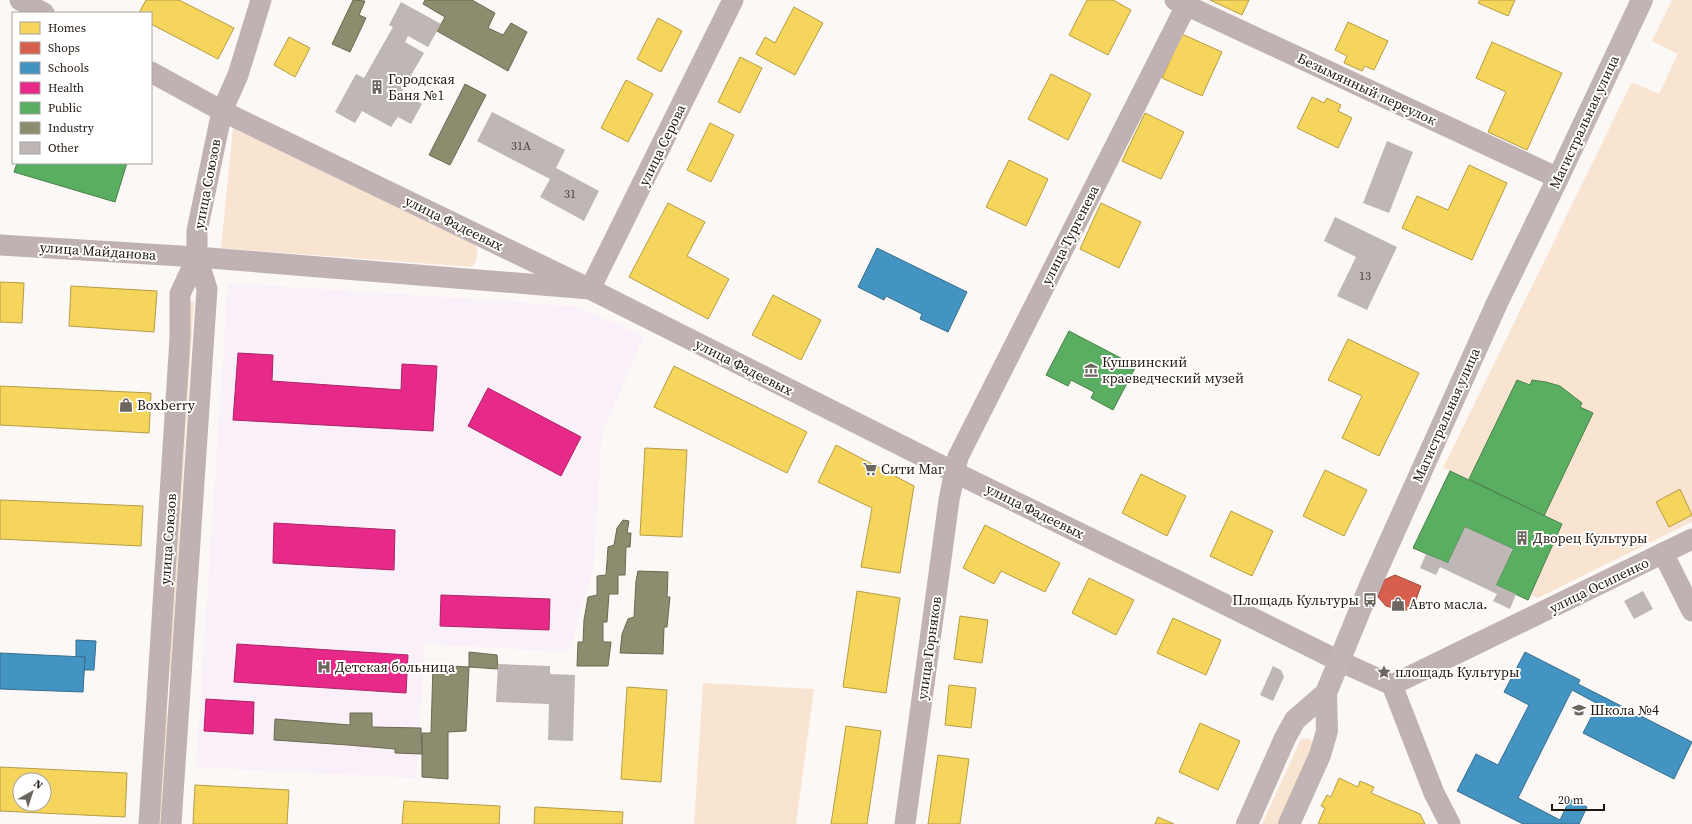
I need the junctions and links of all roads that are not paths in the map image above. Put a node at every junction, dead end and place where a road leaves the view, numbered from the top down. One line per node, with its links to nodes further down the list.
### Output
1 (20, 0): 6 (street)
2 (261, 0): 8 (street, улица Союзов)
3 (733, 0): 12 (street, улица Серова)
4 (1642, 0): 9 (main road, Магистральная улица)
5 (1184, 2): 9 (street, Безымянный переулок); 13 (street, улица Тургенева)
6 (42, 12)
7 (152, 73): 8 (street, улица Фадеевых)
8 (222, 111): 11 (street, улица Союзов); 12 (street, улица Фадеевых)
9 (1558, 178): 17 (main road, Магистральная улица)
10 (0, 245): 11 (street, улица Майданова)
11 (196, 257): 12 (street, улица Майданова); 18 (street, улица Союзов); 19 (street, улица Союзов)
12 (590, 289): 13 (street, улица Фадеевых)
13 (954, 472): 17 (street, улица Фадеевых); 24 (street, улица Горняков)
14 (1692, 539): 15 (street, улица Осипенко)
15 (1663, 553): 16 (street); 20 (street, улица Осипенко)
16 (1692, 611)
17 (1339, 661): 20 (street); 21 (main road, Магистральная улица)
18 (158, 685): 19 (street); 22 (street, улица Союзов)
19 (180, 685): 23 (street, улица Союзов)
20 (1392, 685): 27 (street)
21 (1326, 692): 25 (main road, Магистральная улица); 26 (main road)
22 (149, 824)
23 (171, 824)
24 (905, 824)
25 (1247, 824)
26 (1289, 824)
27 (1450, 824)

